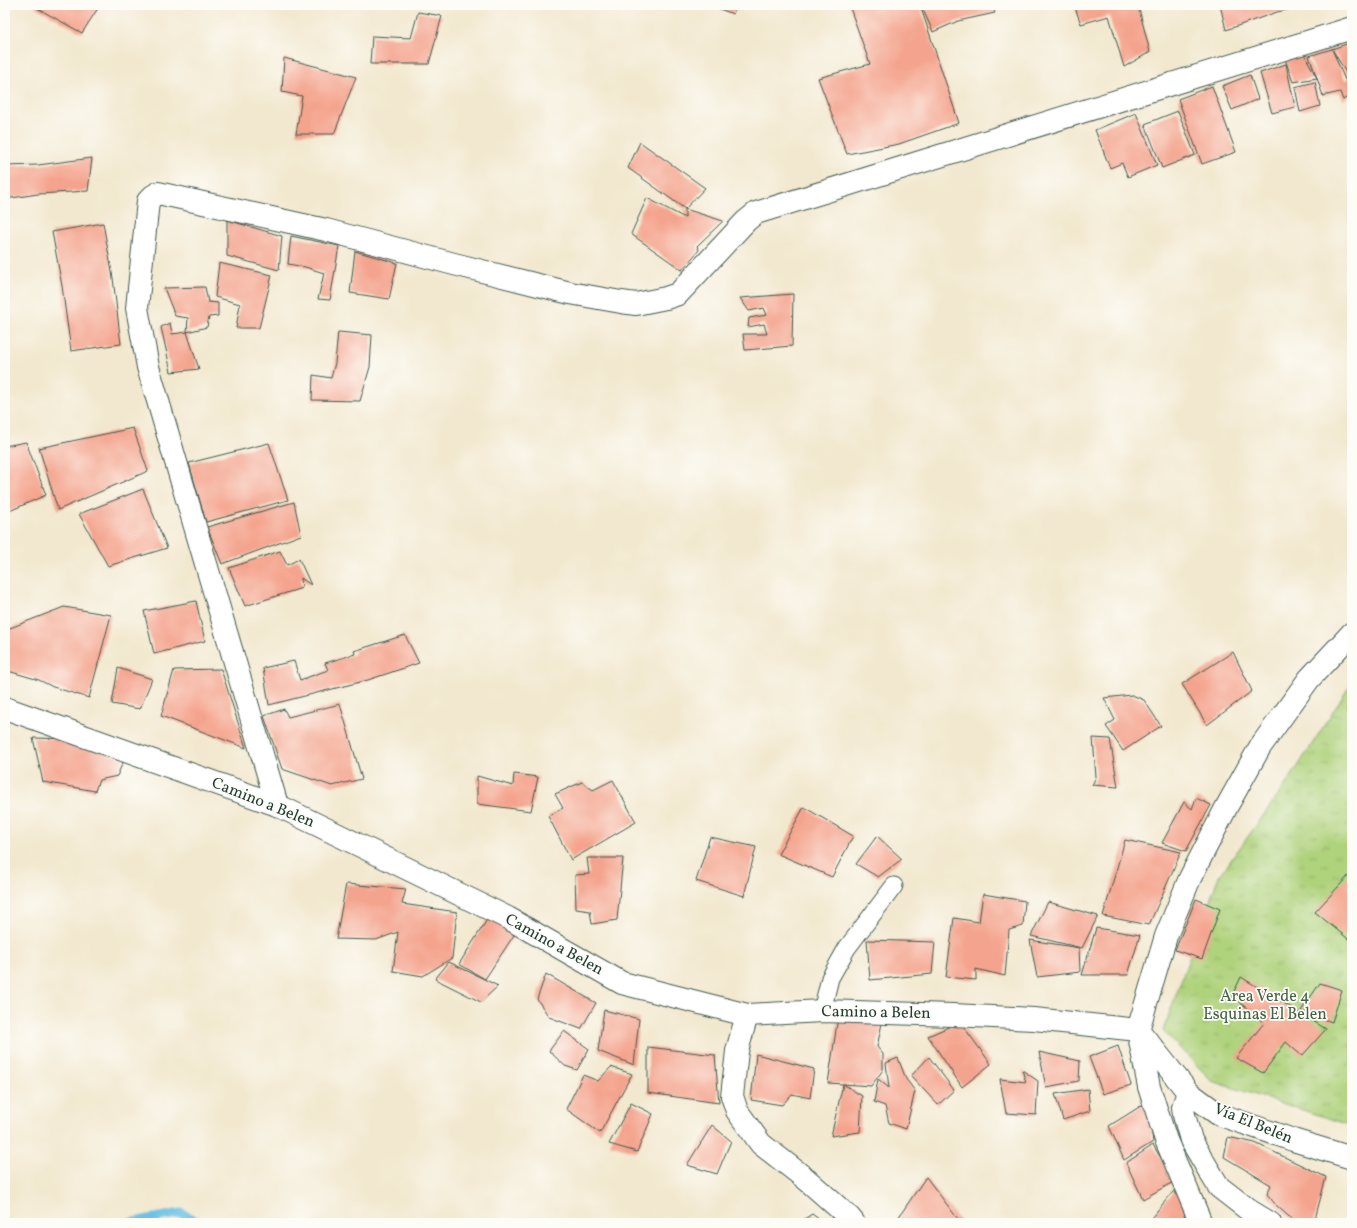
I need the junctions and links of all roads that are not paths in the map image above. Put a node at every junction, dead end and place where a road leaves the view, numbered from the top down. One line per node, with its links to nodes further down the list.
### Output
1 (1352, 28): 4 (street)
2 (1352, 633): 8 (street)
3 (5, 708): 4 (street, Camino a Belen)
4 (277, 806): 7 (street, Camino a Belen)
5 (894, 886): 6 (lane)
6 (822, 1011): 7 (street, Camino a Belen); 8 (street, Camino a Belen)
7 (747, 1016): 11 (street)
8 (1138, 1030): 9 (street, Vía El Belén); 12 (street)
9 (1188, 1092): 10 (street, Vía El Belén); 13 (street)
10 (1352, 1158)
11 (854, 1223)
12 (1200, 1223)
13 (1270, 1223)

